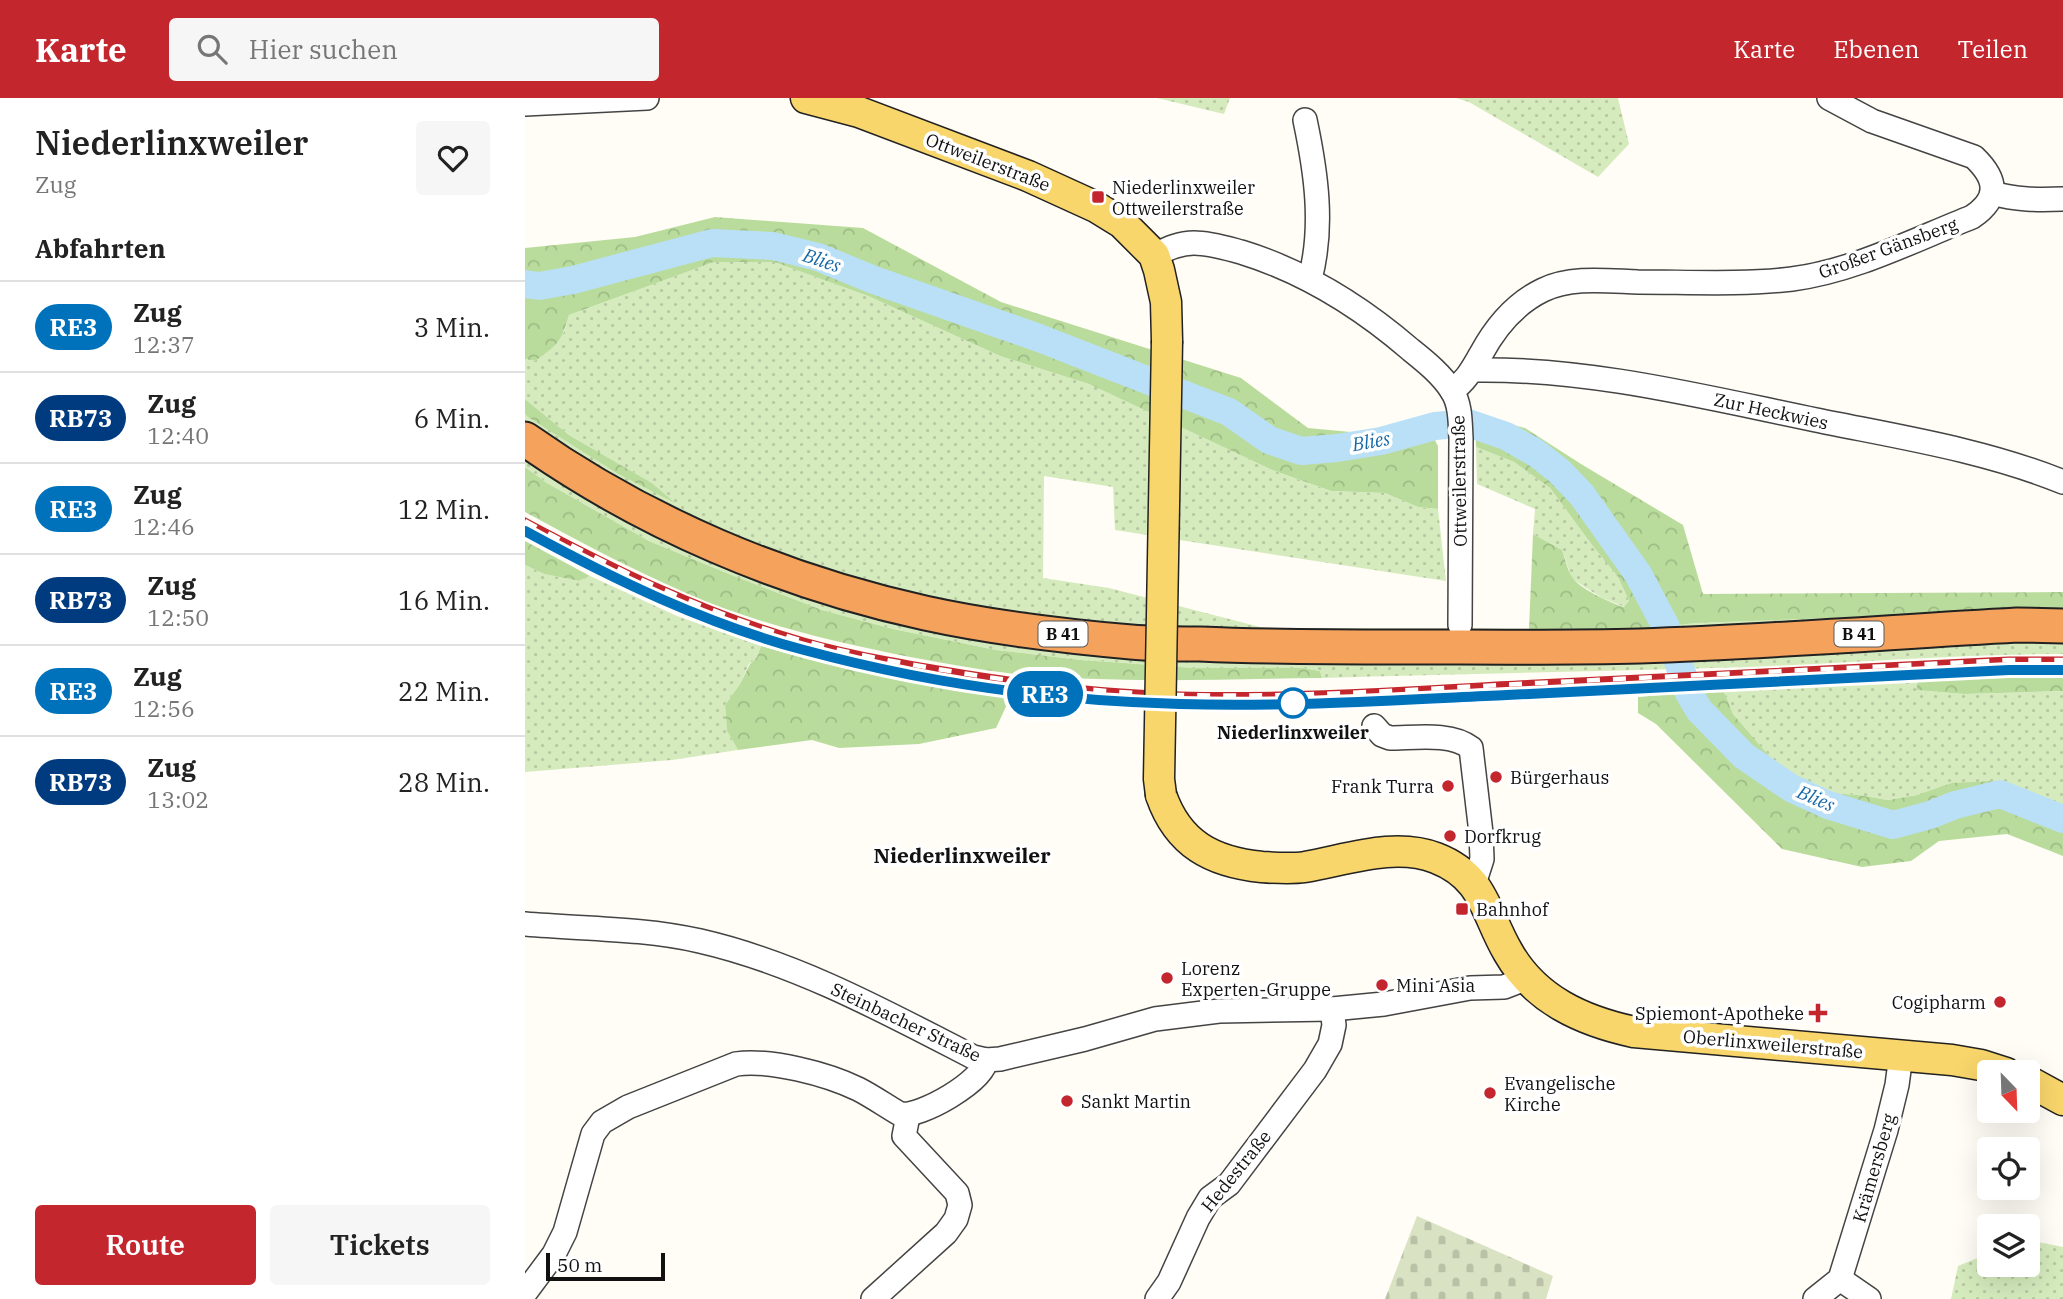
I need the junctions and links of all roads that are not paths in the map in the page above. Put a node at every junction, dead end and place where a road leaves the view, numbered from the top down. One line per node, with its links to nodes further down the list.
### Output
1 (647, 98): 4 (street)
2 (806, 98): 5 (main road, Ottweilerstraße)
3 (1829, 98): 7 (street)
4 (525, 104)
5 (859, 105): 9 (main road, Ottweilerstraße)
6 (1305, 120): 10 (street)
7 (1992, 193): 8 (street); 11 (street, Großer Gänsberg)
8 (2063, 199)
9 (1154, 255): 10 (street, Ottweilerstraße); 18 (main road, Ottweilerstraße, bridge)
10 (1310, 279): 12 (street, Ottweilerstraße)
11 (1474, 370): 12 (street, Großer Gänsberg); 14 (street, Zur Heckwies)
12 (1455, 401): 15 (street, Ottweilerstraße)
13 (525, 439): 16 (highway, B 41)
14 (2063, 482)
15 (1460, 625)
16 (2063, 626)
17 (1374, 726): 18 (street)
18 (1473, 884): 20 (main road, Oberlinxweilerstraße)
19 (525, 924): 23 (street, Steinbacher Straße)
20 (1525, 976): 21 (street, Steinbacher Straße); 22 (main road, Oberlinxweilerstraße)
21 (1332, 1009): 23 (street, Steinbacher Straße); 31 (street, Hedestraße)
22 (1901, 1055): 24 (main road, Oberlinxweilerstraße); 28 (street, Krämersberg)
23 (986, 1060): 27 (street)
24 (1977, 1064)
25 (2041, 1088): 26 (main road)
26 (2063, 1100)
27 (906, 1126): 29 (street); 30 (street)
28 (1840, 1279): 32 (street); 33 (street)
29 (525, 1293)
30 (873, 1299)
31 (1157, 1299)
32 (1815, 1299)
33 (1869, 1299)

